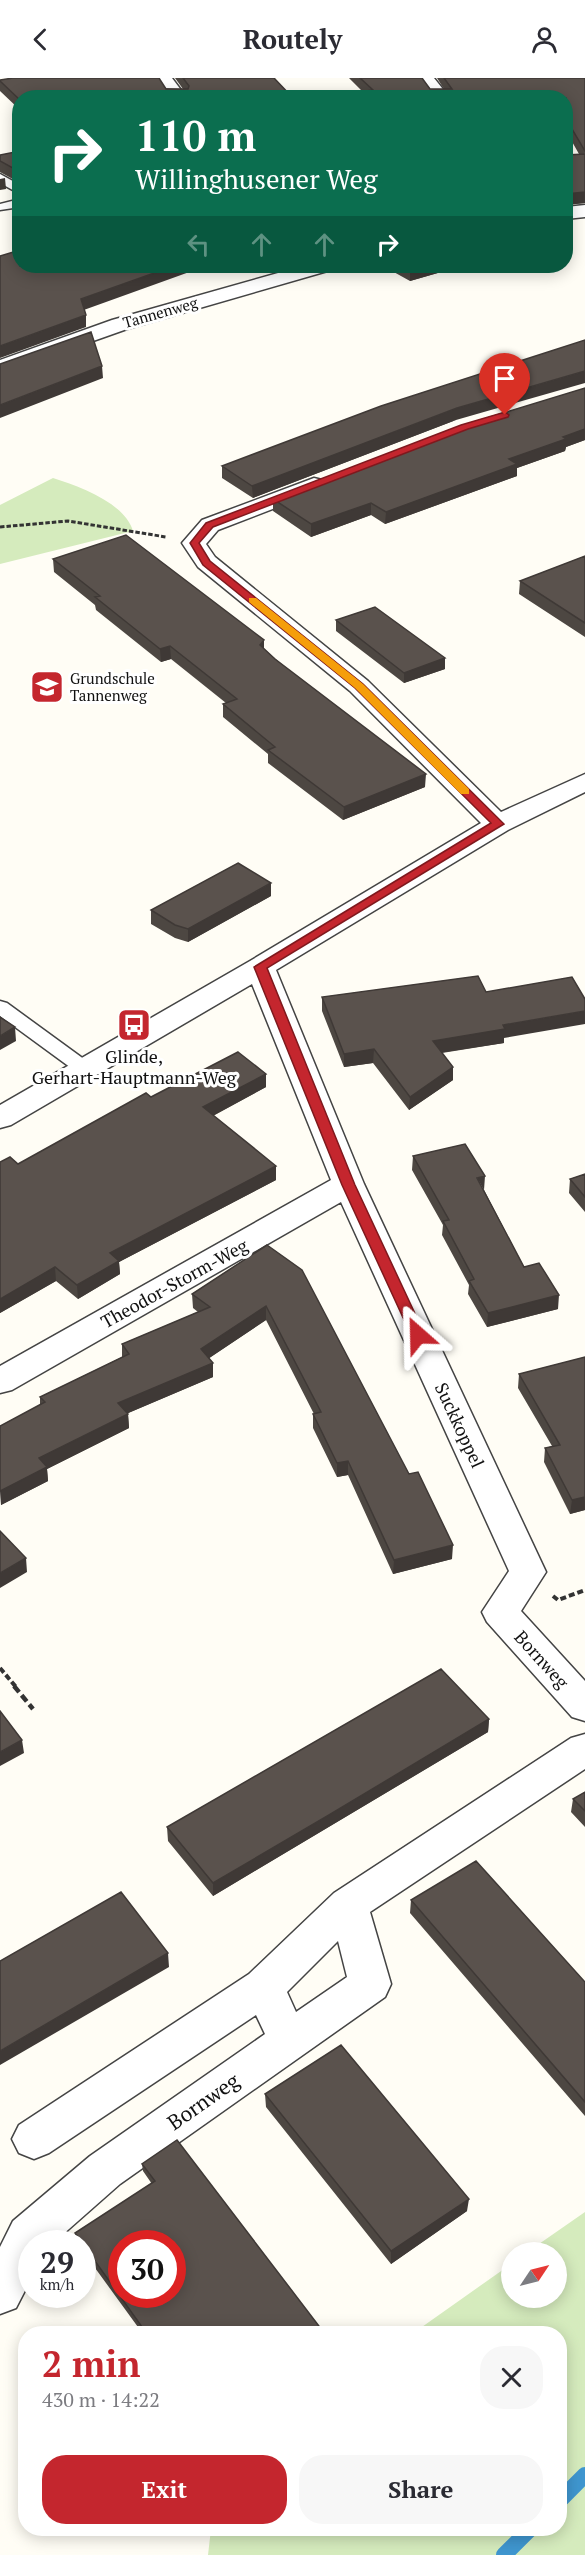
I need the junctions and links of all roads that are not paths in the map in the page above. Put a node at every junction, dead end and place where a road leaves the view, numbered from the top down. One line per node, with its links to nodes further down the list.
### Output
1 (12, 205): 2 (lane)
2 (2, 207)
3 (298, 273): 4 (street, Tannenweg)
4 (0, 368)
5 (332, 478): 7 (street)
6 (585, 782): 7 (street)
7 (498, 824): 8 (street)
8 (260, 967): 10 (street); 12 (street, Suckkoppel)
9 (0, 1006): 10 (lane)
10 (85, 1069): 11 (street)
11 (0, 1118)
12 (348, 1185): 13 (street, Theodor-Storm-Weg); 14 (street, Suckkoppel)
13 (0, 1381)
14 (500, 1612): 15 (street, Bornweg)
15 (585, 1706)
16 (585, 1749): 17 (street)
17 (348, 1905): 18 (street); 19 (street, Bornweg)
18 (264, 1987): 19 (street); 20 (street)
19 (289, 2041): 21 (street, Bornweg)
20 (34, 2139)
21 (0, 2293)

